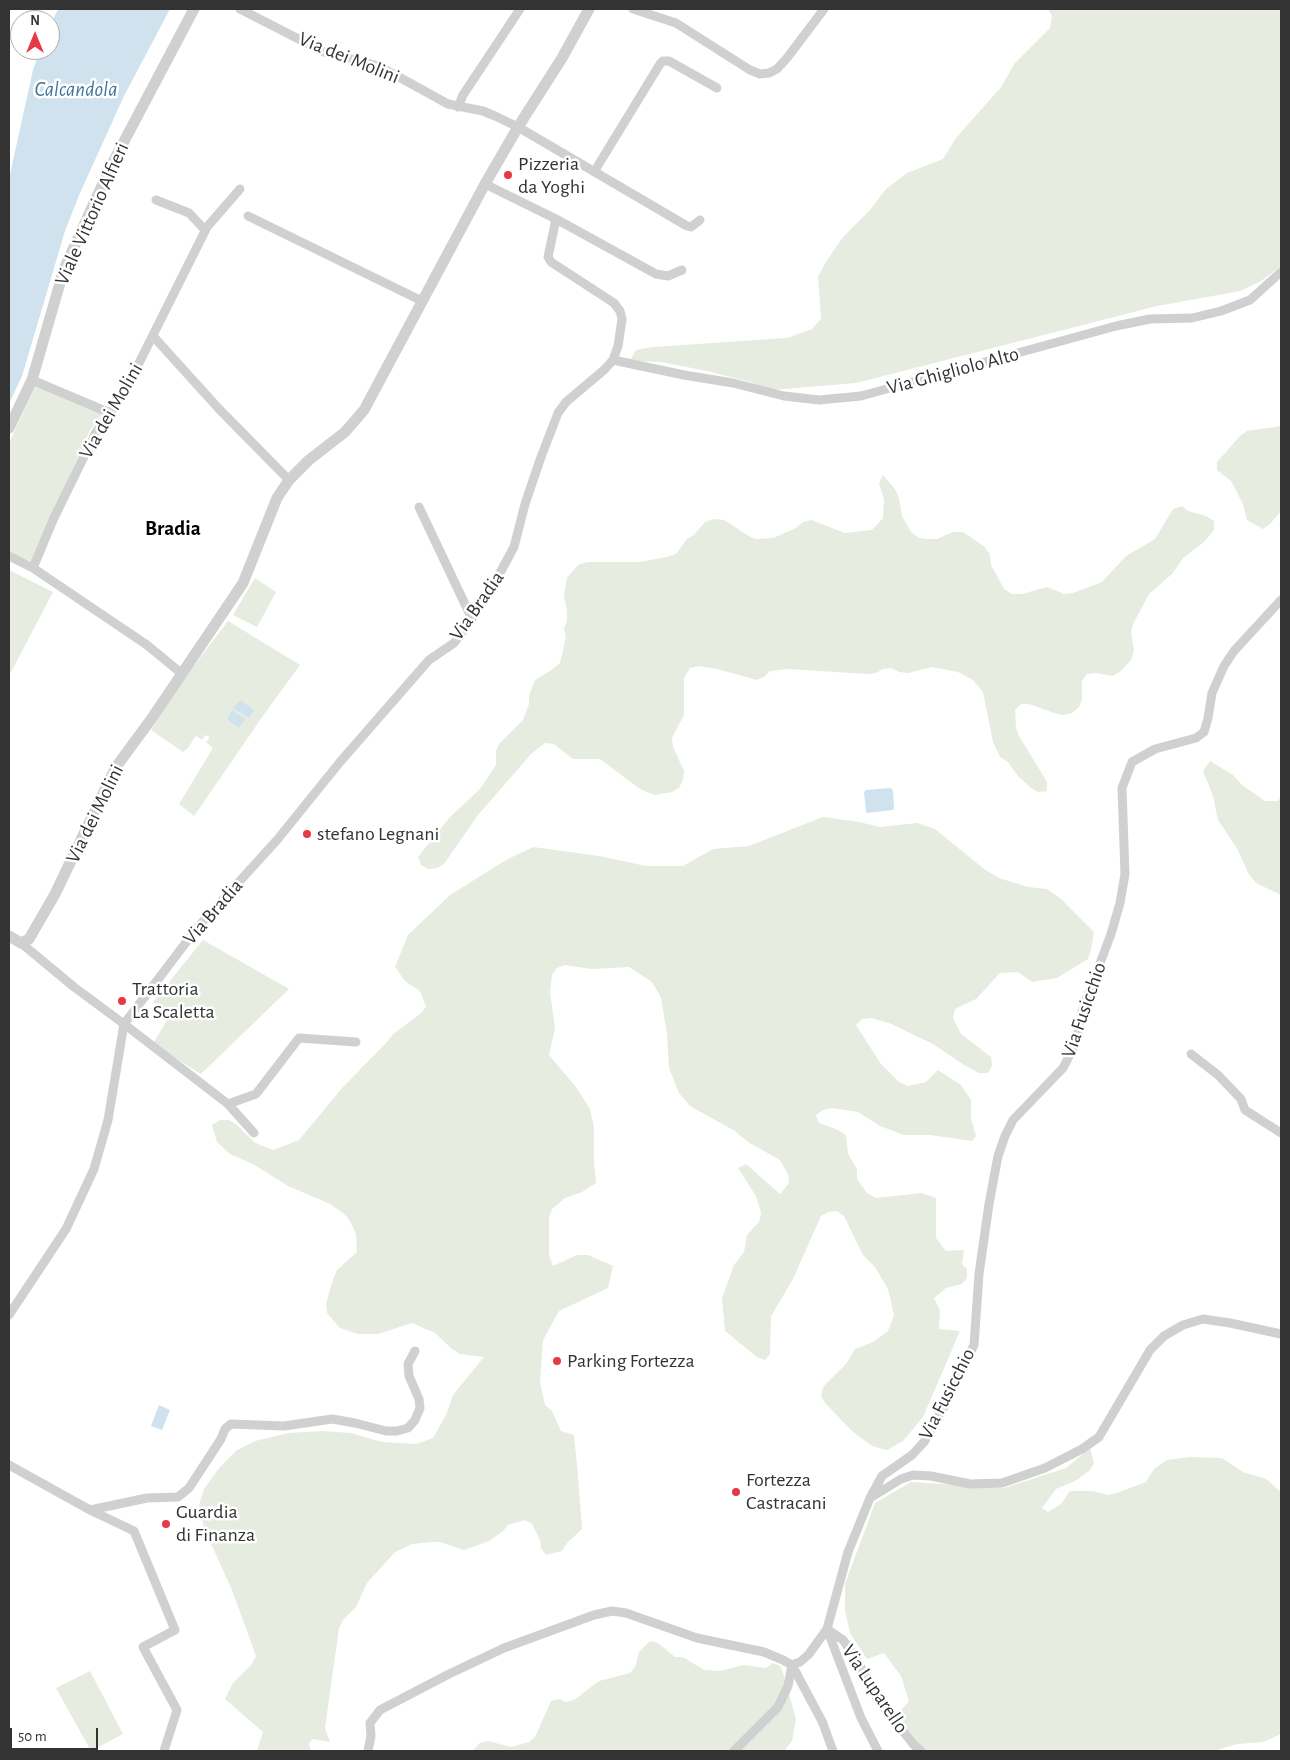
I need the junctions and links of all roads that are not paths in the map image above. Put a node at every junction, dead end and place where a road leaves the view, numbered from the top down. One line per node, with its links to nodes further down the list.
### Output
1 (194, 9): 23 (street, Viale Vittorio Alfieri)
2 (240, 9): 8 (street, Via dei Molini)
3 (520, 9): 8 (street)
4 (589, 9): 9 (street, Via dei Molini)
5 (634, 9): 6 (street)
6 (824, 9)
7 (717, 88): 10 (street)
8 (458, 107): 9 (street, Via dei Molini)
9 (518, 127): 10 (street); 11 (street, Via dei Molini)
10 (594, 172): 16 (street)
11 (485, 184): 15 (street); 20 (street, Via dei Molini)
12 (240, 189): 17 (street, Via dei Molini)
13 (156, 200): 17 (street)
14 (248, 216): 20 (street)
15 (556, 219): 18 (street); 22 (street)
16 (700, 220)
17 (206, 230): 21 (street, Via dei Molini)
18 (682, 270)
19 (1281, 272): 22 (street, Via Ghigliolo Alto)
20 (422, 301): 26 (street, Via dei Molini)
21 (153, 336): 24 (street, Via dei Molini); 26 (street, Via dei Molini)
22 (613, 360): 31 (street, Via Bradia)
23 (32, 380): 24 (street); 25 (street, Viale Vittorio Alfieri)
24 (110, 413): 29 (street, Via dei Molini)
25 (9, 428)
26 (289, 480): 32 (street, Via dei Molini)
27 (419, 507): 31 (street)
28 (9, 556): 29 (street)
29 (32, 568): 32 (street)
30 (1281, 600): 45 (street, Via Fusicchio)
31 (472, 619): 35 (street, Via Bradia)
32 (181, 673): 34 (street, Via dei Molini)
33 (9, 936): 34 (street)
34 (21, 943): 35 (street)
35 (124, 1024): 38 (street); 41 (street, Via Bradia)
36 (356, 1042): 38 (street)
37 (1191, 1054): 40 (street)
38 (228, 1104): 39 (street)
39 (254, 1133)
40 (1281, 1133)
41 (9, 1315)
42 (1281, 1334): 45 (street)
43 (415, 1351): 46 (street)
44 (9, 1465): 46 (street)
45 (870, 1498): 47 (street)
46 (90, 1510): 49 (street)
47 (827, 1629): 48 (street); 53 (street); 54 (street, Via Luparello)
48 (792, 1665): 50 (street); 51 (street); 52 (street)
49 (164, 1751)
50 (368, 1751)
51 (734, 1751)
52 (833, 1751)
53 (878, 1751)
54 (921, 1751)

